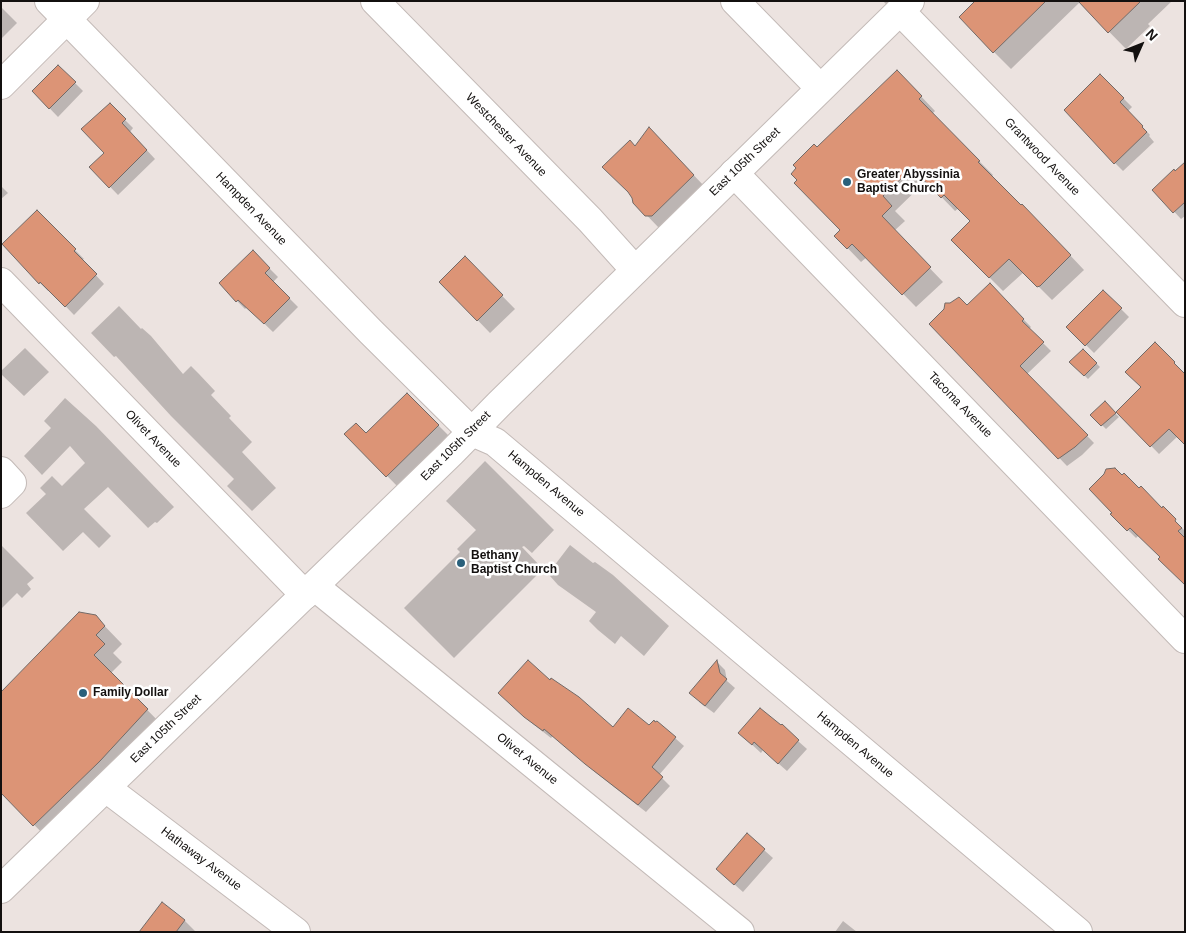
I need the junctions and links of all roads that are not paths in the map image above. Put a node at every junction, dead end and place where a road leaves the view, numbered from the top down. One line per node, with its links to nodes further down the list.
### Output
1 (375, 1): 8 (street, Westchester Avenue)
2 (735, 1): 6 (street)
3 (905, 6): 6 (street, East 105th Street); 10 (street, Grantwood Avenue)
4 (67, 7): 5 (street); 11 (street, Hampden Avenue)
5 (1, 85)
6 (820, 88): 7 (street, East 105th Street)
7 (734, 173): 8 (street, East 105th Street); 13 (street, Tacoma Avenue)
8 (634, 270): 11 (street, East 105th Street)
9 (1, 282): 12 (street, Olivet Avenue)
10 (1185, 303)
11 (472, 432): 12 (street, East 105th Street); 18 (street, Hampden Avenue)
12 (309, 590): 14 (street, East 105th Street); 17 (street, Olivet Avenue)
13 (1185, 639)
14 (106, 788): 15 (street, East 105th Street); 16 (street, Hathaway Avenue)
15 (1, 889)
16 (296, 932)
17 (740, 932)
18 (1078, 932)

